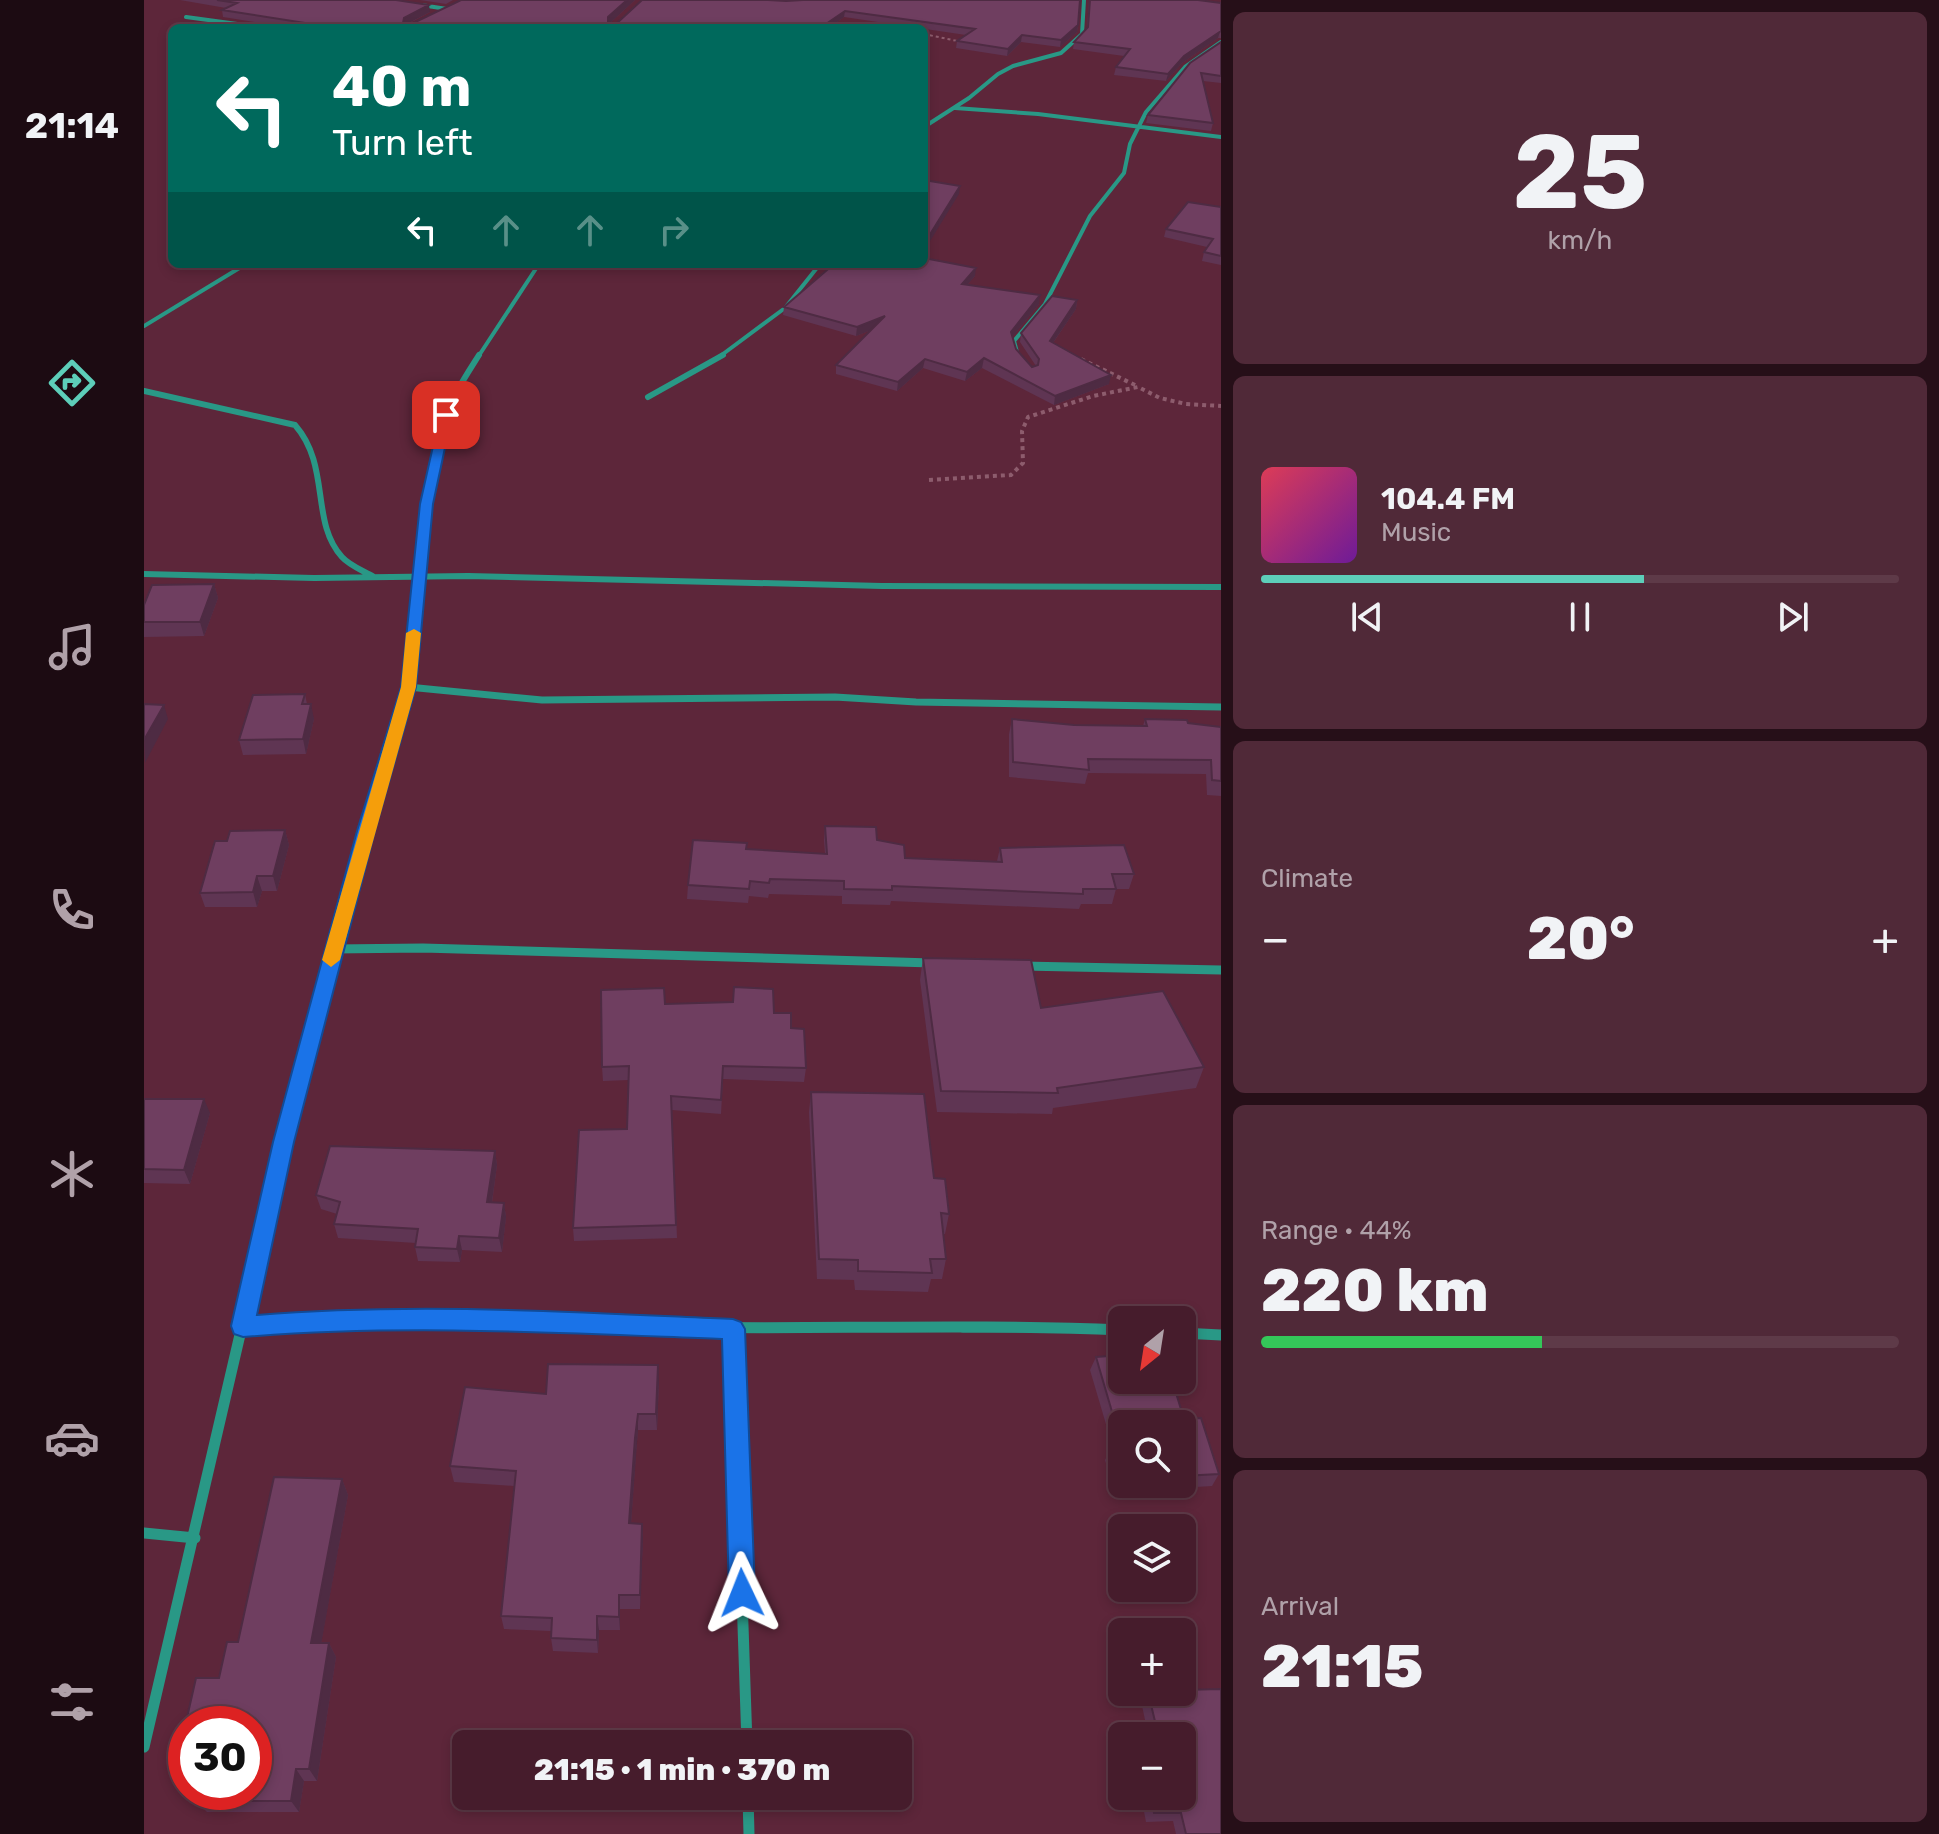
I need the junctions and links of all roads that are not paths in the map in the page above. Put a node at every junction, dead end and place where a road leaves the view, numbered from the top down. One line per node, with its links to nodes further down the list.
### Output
1 (1084, 0): 9 (street)
2 (419, 4): 4 (street)
3 (456, 4): 4 (street)
4 (447, 9): 5 (street)
5 (441, 12)
6 (186, 17): 7 (street)
7 (238, 24)
8 (1221, 42): 13 (street)
9 (955, 108): 11 (street); 13 (street)
10 (928, 120): 11 (street)
11 (937, 121): 12 (street)
12 (928, 125)
13 (1136, 129): 14 (street); 19 (street)
14 (1221, 137)
15 (239, 268): 18 (street)
16 (536, 268): 23 (street)
17 (817, 268): 21 (street)
18 (144, 326)
19 (1025, 362)
20 (144, 391): 24 (street)
21 (648, 397)
22 (144, 574): 24 (street)
23 (420, 577): 24 (street); 25 (street); 26 (street)
24 (375, 578)
25 (1221, 587)
26 (408, 687): 27 (street); 28 (street)
27 (1221, 707)
28 (334, 949): 29 (street); 32 (street)
29 (947, 964)
30 (1009, 966): 31 (street)
31 (1221, 970)
32 (243, 1326): 33 (street); 38 (street)
33 (733, 1329): 34 (street); 39 (street)
34 (1108, 1330)
35 (1196, 1334): 36 (street)
36 (1221, 1335)
37 (144, 1533): 38 (street)
38 (195, 1538): 40 (street)
39 (747, 1730)
40 (144, 1747)
41 (748, 1810): 42 (street)
42 (749, 1834)

